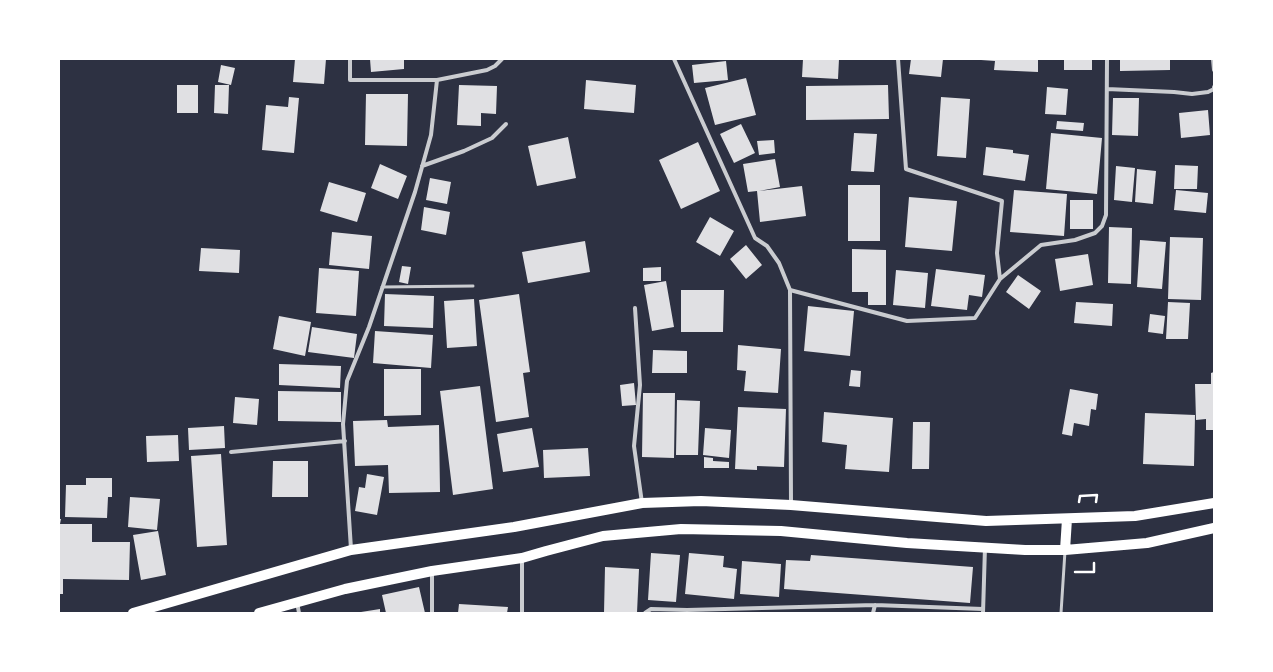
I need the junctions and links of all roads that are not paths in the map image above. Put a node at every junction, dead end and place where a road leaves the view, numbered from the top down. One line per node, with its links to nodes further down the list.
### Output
1 (350, 59): 8 (street)
2 (502, 59): 8 (street)
3 (674, 59): 16 (street)
4 (898, 59): 13 (street)
5 (1107, 59): 10 (street)
6 (1213, 59): 7 (street)
7 (1214, 70)
8 (437, 80): 12 (street)
9 (1214, 86): 10 (street)
10 (1107, 89): 13 (street)
11 (506, 124): 12 (street)
12 (422, 166): 15 (street)
13 (1000, 280): 16 (street)
14 (473, 286): 15 (lane)
15 (382, 287): 18 (street)
16 (790, 290): 22 (street)
17 (635, 308): 20 (street)
18 (345, 442): 19 (street); 26 (street)
19 (231, 452)
20 (642, 503): 22 (main road); 26 (main road)
21 (1214, 503): 23 (main road)
22 (791, 505): 23 (main road)
23 (1067, 519): 27 (main road)
24 (1214, 528): 27 (main road)
25 (985, 547): 27 (main road); 28 (main road); 33 (street)
26 (351, 550): 34 (main road)
27 (1065, 550): 41 (lane)
28 (522, 558): 29 (main road); 38 (street)
29 (432, 571): 30 (main road); 37 (street)
30 (297, 602): 35 (main road); 36 (street)
31 (875, 605): 32 (street); 33 (street); 40 (street)
32 (749, 611): 39 (street)
33 (983, 611)
34 (133, 613)
35 (259, 613)
36 (299, 613)
37 (432, 613)
38 (522, 613)
39 (645, 613)
40 (873, 613)
41 (1062, 613)

